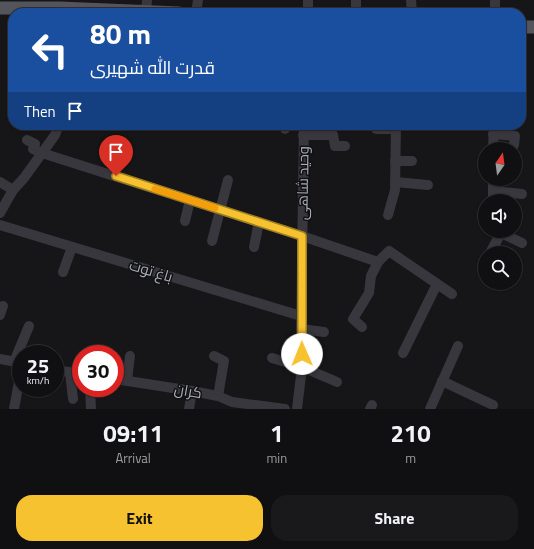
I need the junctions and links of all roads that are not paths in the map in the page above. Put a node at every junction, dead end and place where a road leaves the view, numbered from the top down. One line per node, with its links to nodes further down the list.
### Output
1 (147, 6): 2 (main road)
2 (58, 7): 3 (main road)
3 (0, 8)
4 (57, 130): 13 (street)
5 (303, 130): 12 (street); 28 (street, وحید شاهی)
6 (396, 130): 14 (street)
7 (494, 130): 10 (street)
8 (497, 130): 11 (street)
9 (27, 140): 13 (street)
10 (493, 142)
11 (514, 142)
12 (345, 146)
13 (42, 153): 20 (street); 21 (street)
14 (395, 160): 15 (street); 18 (street)
15 (412, 161)
16 (228, 180): 22 (street)
17 (0, 182): 20 (street)
18 (395, 182): 19 (street); 24 (street)
19 (428, 185)
20 (13, 190): 23 (street)
21 (190, 200): 22 (street); 25 (street)
22 (221, 210): 26 (street); 30 (street)
23 (0, 213)
24 (388, 215)
25 (185, 221)
26 (259, 222): 28 (street); 33 (street)
27 (0, 225): 32 (street, باغ توت)
28 (302, 236): 34 (street); 38 (street, وحید شاهی)
29 (512, 238): 31 (street)
30 (212, 241)
31 (522, 243)
32 (72, 247): 35 (street); 38 (street, باغ توت)
33 (254, 247)
34 (378, 262): 36 (street); 40 (street)
35 (63, 272)
36 (437, 284): 37 (street); 45 (street)
37 (452, 294)
38 (301, 316): 41 (street, وحید شاهی)
39 (28, 326): 43 (street)
40 (362, 327)
41 (301, 328): 42 (street); 51 (street, وحید شاهی)
42 (324, 332)
43 (23, 345)
44 (458, 346): 56 (street)
45 (403, 353)
46 (130, 356): 55 (street)
47 (214, 356): 59 (street)
48 (272, 358): 51 (street)
49 (0, 359): 50 (street)
50 (12, 361)
51 (302, 367): 57 (street); 69 (street, وحید شاهی)
52 (64, 372): 53 (street)
53 (70, 373): 62 (street)
54 (124, 380): 55 (street, کران)
55 (127, 380): 58 (street, کران)
56 (442, 381): 64 (street); 70 (street)
57 (337, 382)
58 (192, 391): 59 (street, کران); 67 (street)
59 (218, 396): 63 (street, کران)
60 (16, 397): 65 (street)
61 (90, 397): 66 (street)
62 (73, 399)
63 (232, 405): 68 (street, کران)
64 (493, 405)
65 (14, 409)
66 (91, 409)
67 (189, 409)
68 (285, 409)
69 (297, 409)
70 (430, 409)

